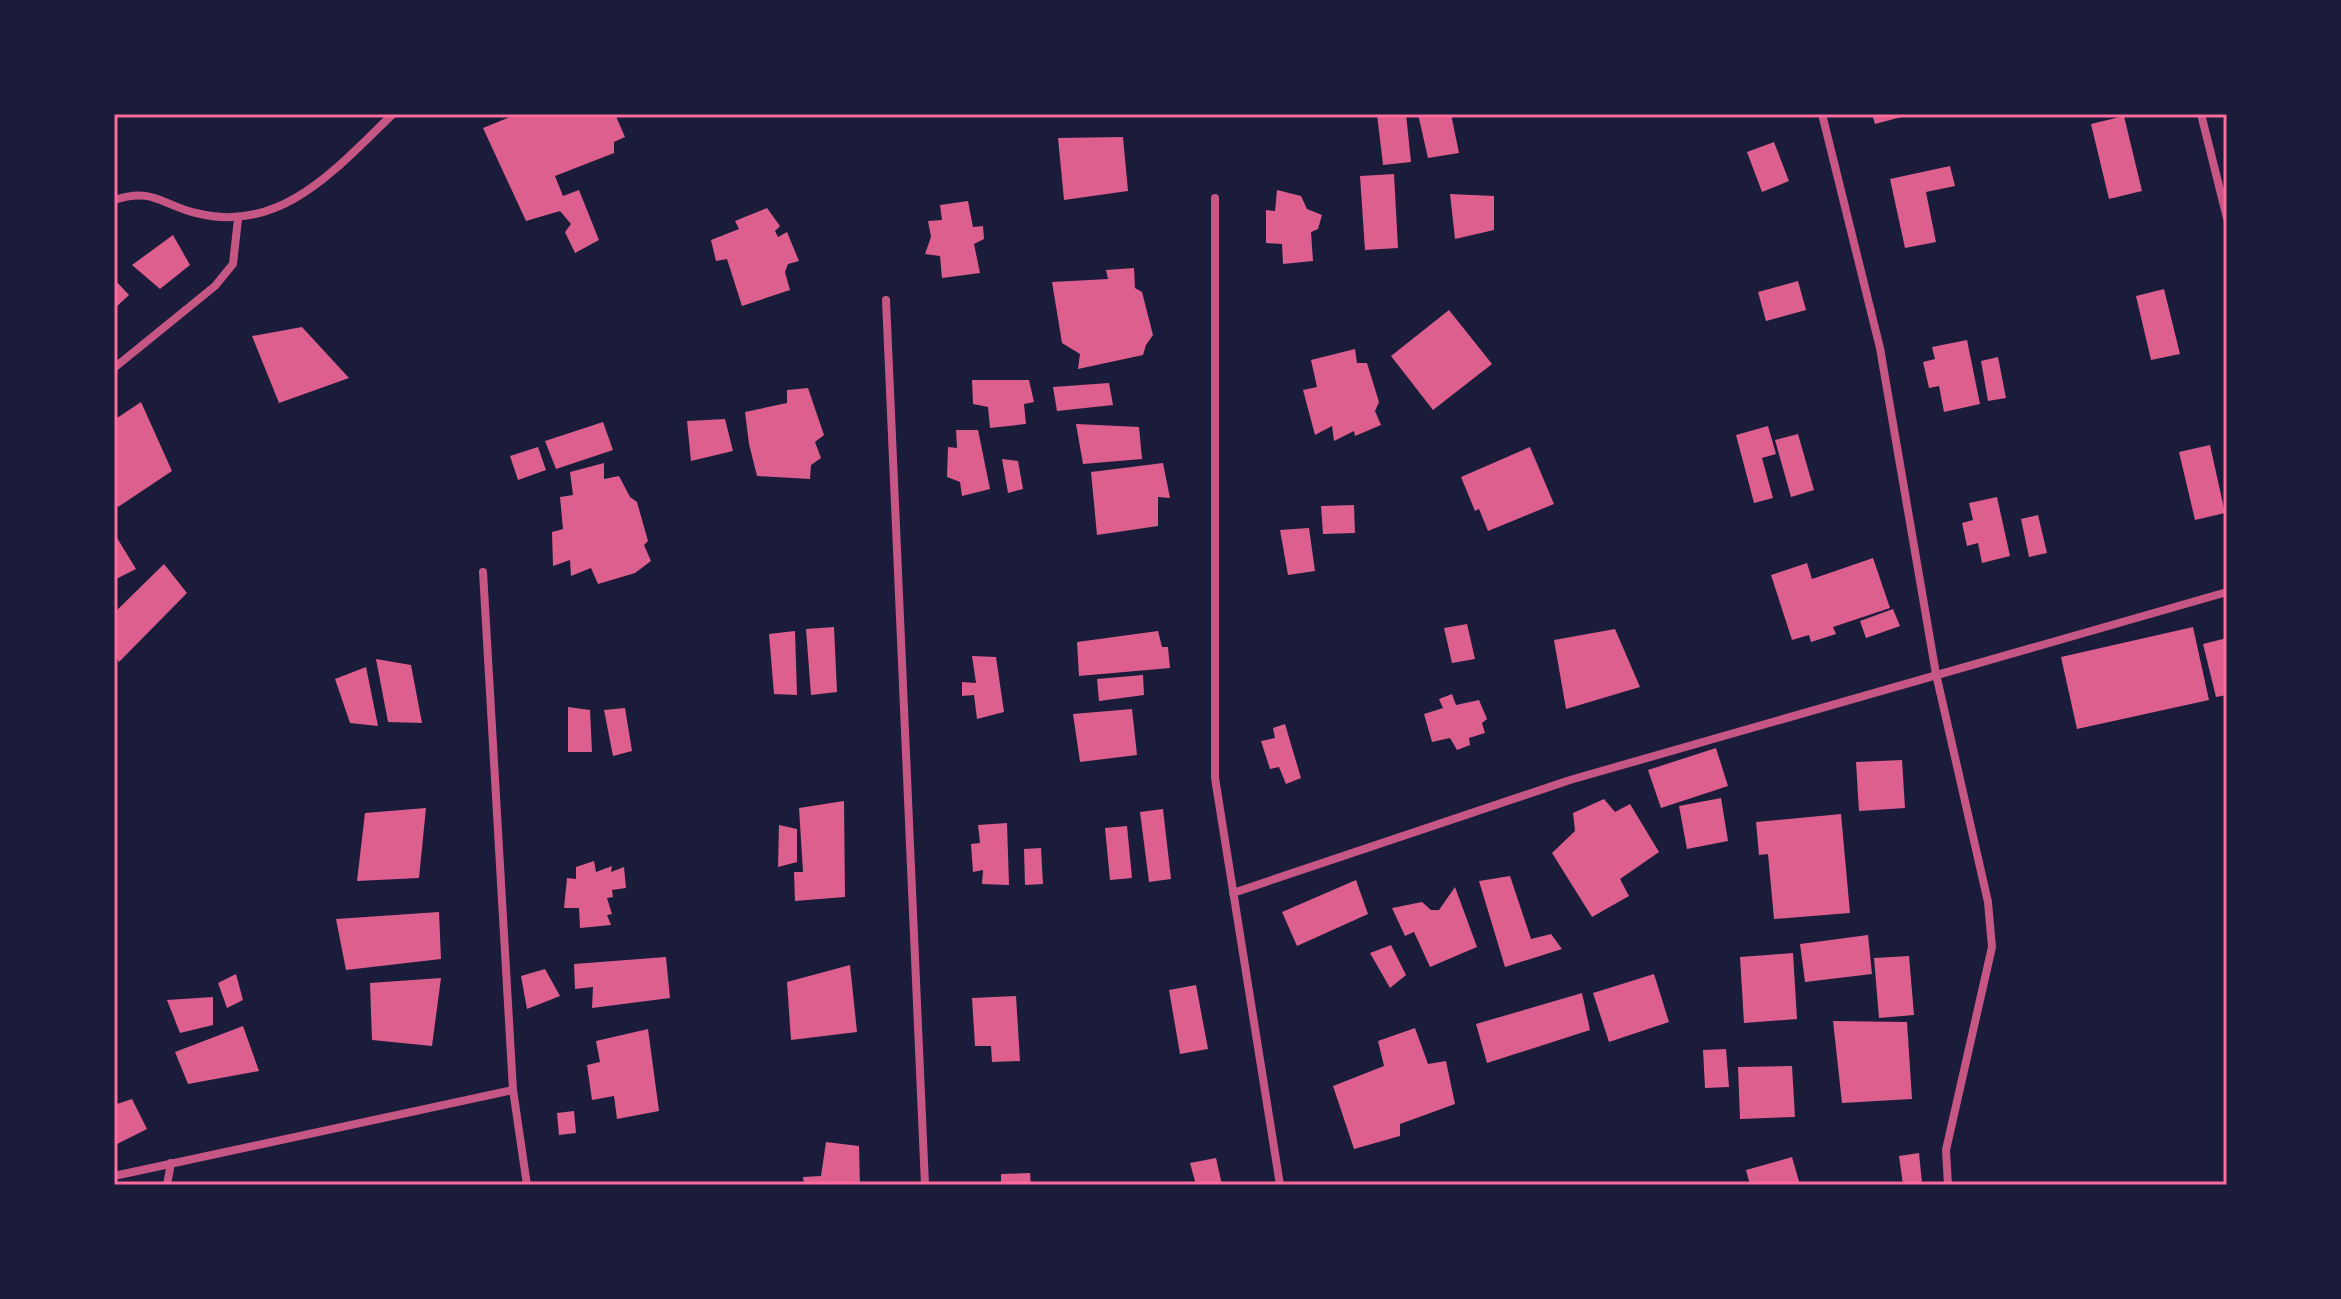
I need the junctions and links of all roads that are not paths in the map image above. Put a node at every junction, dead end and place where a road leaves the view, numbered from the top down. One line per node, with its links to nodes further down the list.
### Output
1 (393, 114): 7 (street)
2 (1822, 114): 12 (street)
3 (2201, 114): 6 (street)
4 (1215, 198): 13 (street)
5 (114, 200): 7 (street)
6 (2227, 218)
7 (238, 219): 9 (street)
8 (886, 300): 19 (street)
9 (114, 368)
10 (483, 572): 14 (street)
11 (2227, 592): 12 (street)
12 (1936, 674): 13 (street); 21 (street)
13 (1233, 893): 20 (street)
14 (513, 1090): 15 (street); 18 (street)
15 (171, 1163): 16 (street); 17 (street)
16 (114, 1176)
17 (167, 1185)
18 (527, 1185)
19 (925, 1185)
20 (1280, 1185)
21 (1948, 1185)

